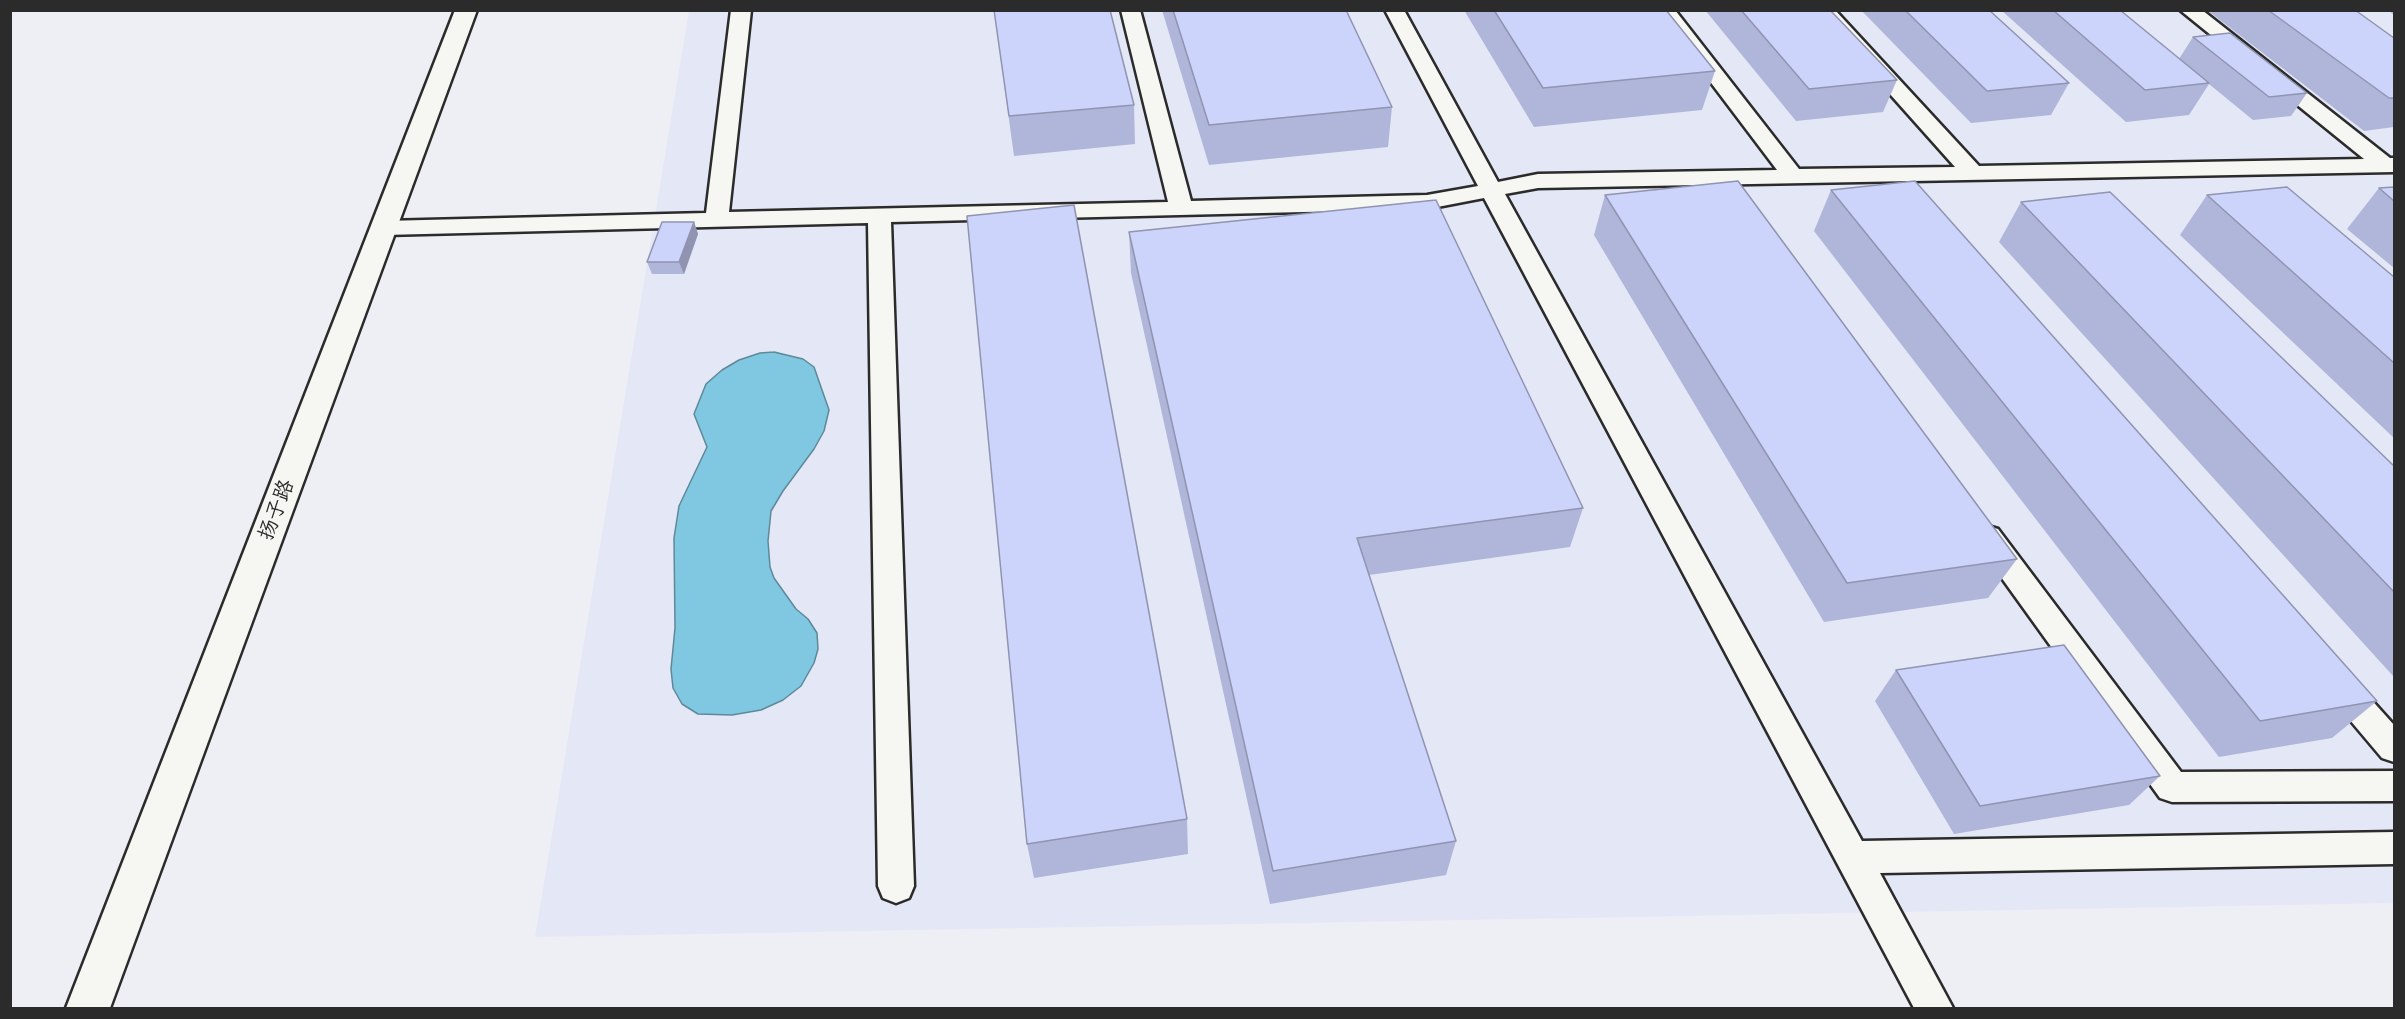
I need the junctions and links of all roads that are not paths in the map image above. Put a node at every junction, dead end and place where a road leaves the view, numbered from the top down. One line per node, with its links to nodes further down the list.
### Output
1 (466, 10): 23 (street, 扬子路)
2 (741, 10): 22 (lane)
3 (1130, 10): 20 (lane)
4 (1394, 10): 15 (lane)
5 (1665, 10): 13 (lane)
6 (1824, 10): 11 (lane)
7 (2189, 10): 8 (lane)
8 (2390, 165): 9 (lane)
9 (2240, 168): 10 (lane); 16 (lane)
10 (2068, 171): 11 (lane); 17 (lane)
11 (1973, 173): 12 (lane)
12 (1891, 174): 13 (lane); 18 (lane)
13 (1793, 176): 14 (lane)
14 (1724, 177): 15 (lane); 19 (lane)
15 (1490, 190): 20 (lane); 29 (lane)
16 (2265, 190)
17 (2093, 196)
18 (1914, 201)
19 (1744, 206)
20 (1181, 208): 21 (lane)
21 (879, 216): 22 (lane); 30 (lane)
22 (717, 219): 23 (lane)
23 (384, 228): 31 (street, 扬子路)
24 (1969, 511): 27 (lane)
25 (2324, 668): 26 (lane)
26 (2394, 748)
27 (2394, 786)
28 (2394, 848): 29 (lane)
29 (1852, 857): 32 (lane)
30 (896, 886)
31 (88, 1008)
32 (1934, 1008)

